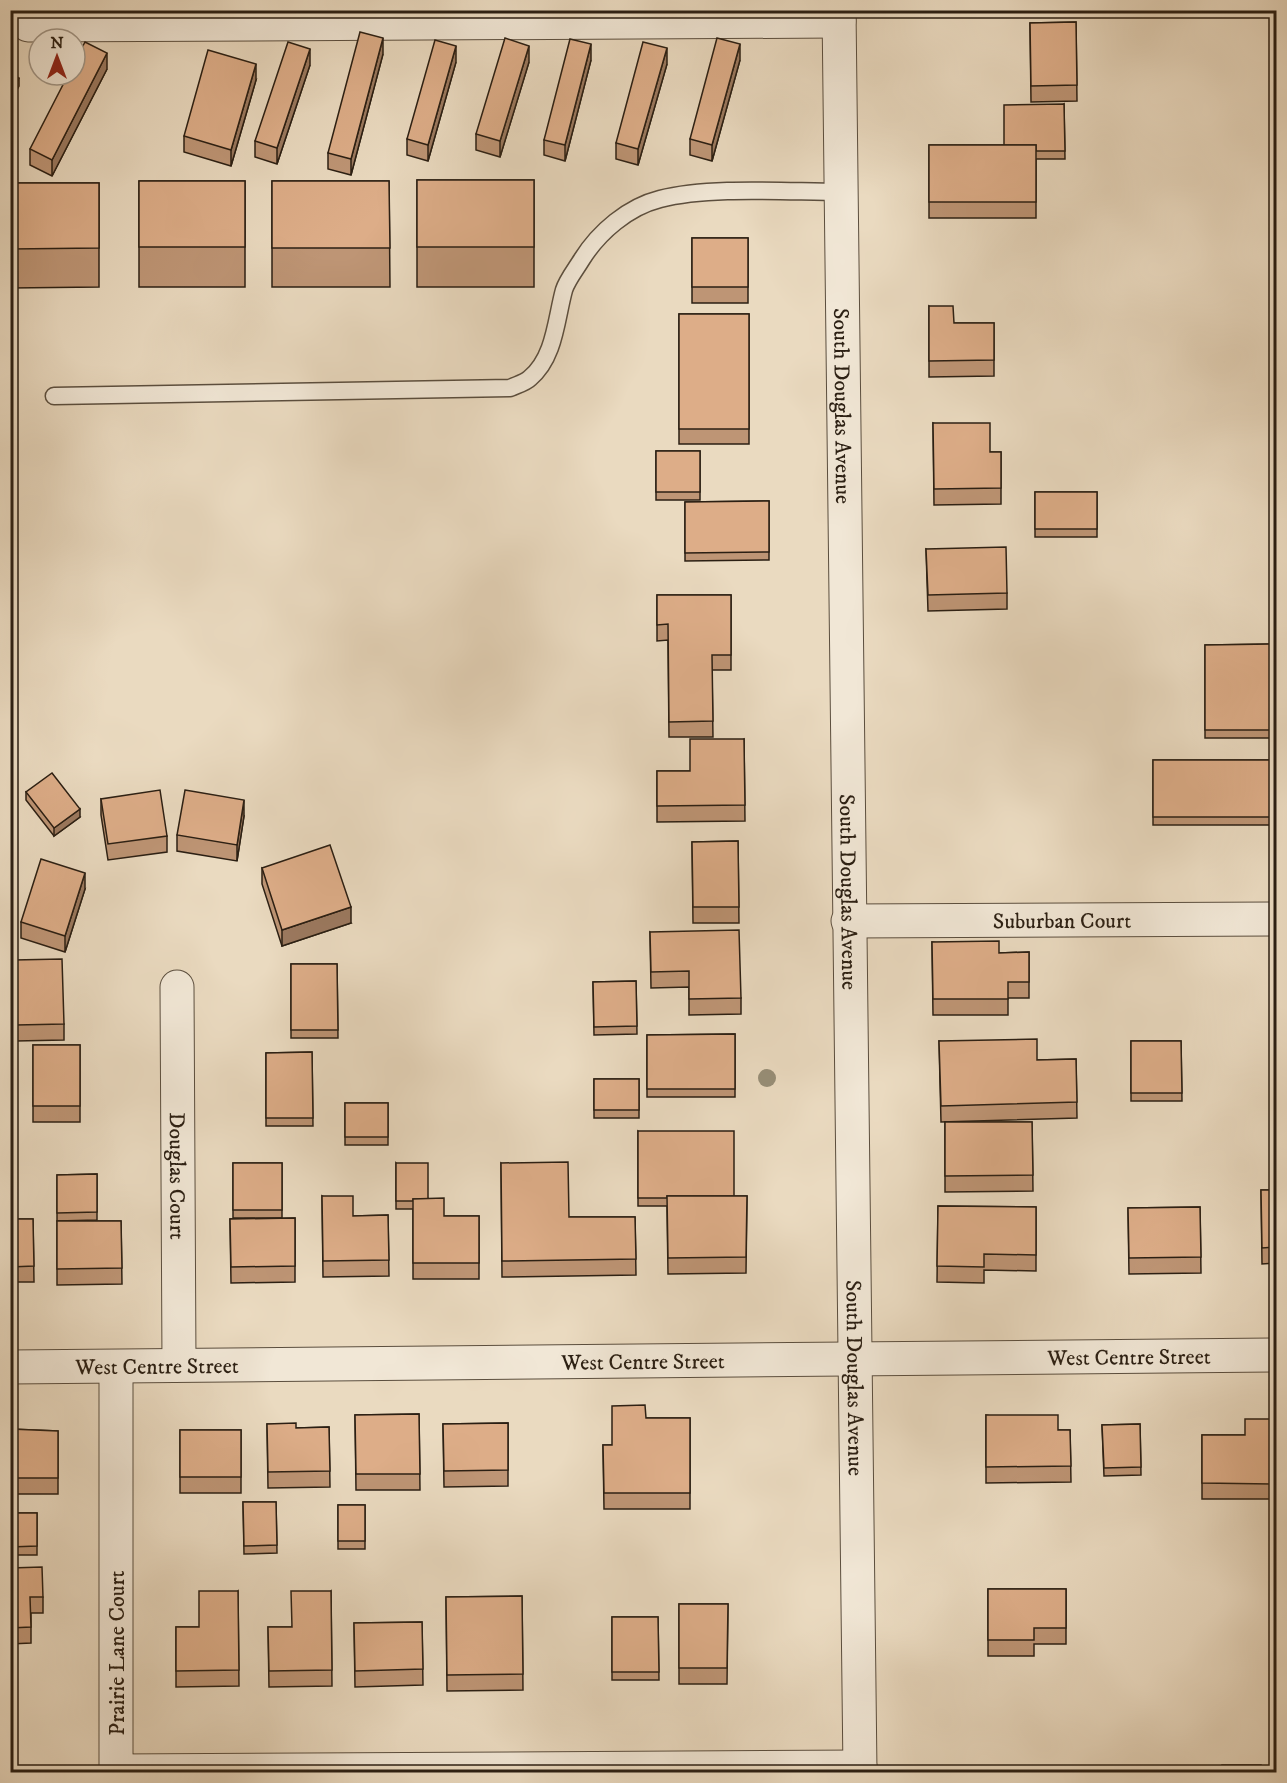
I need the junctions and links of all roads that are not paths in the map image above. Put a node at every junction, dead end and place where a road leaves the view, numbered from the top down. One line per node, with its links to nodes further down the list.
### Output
1 (11, 10): 2 (street)
2 (839, 16): 3 (street, South Douglas Avenue)
3 (841, 192): 4 (lane); 6 (street, South Douglas Avenue)
4 (54, 396)
5 (1276, 919): 6 (street, Suburban Court)
6 (848, 921): 9 (street, South Douglas Avenue)
7 (177, 987): 10 (street, Douglas Court)
8 (1276, 1355): 9 (street, West Centre Street)
9 (856, 1359): 10 (street, West Centre Street); 13 (street, South Douglas Avenue)
10 (179, 1364): 12 (street, West Centre Street)
11 (10, 1367): 12 (street, West Centre Street)
12 (116, 1367): 13 (street, Prairie Lane Court)
13 (860, 1770)

